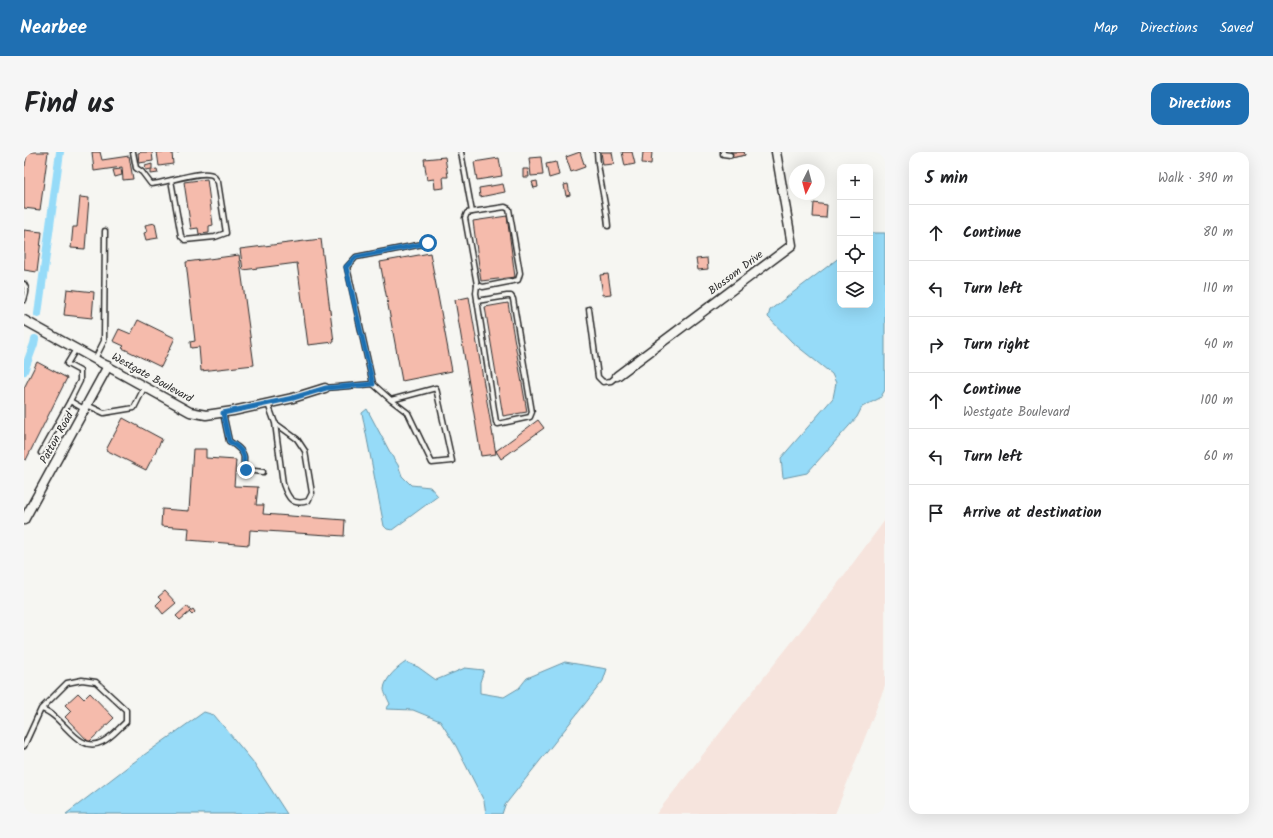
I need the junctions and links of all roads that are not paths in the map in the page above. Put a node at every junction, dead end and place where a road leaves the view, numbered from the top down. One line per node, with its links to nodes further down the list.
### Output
1 (133, 152): 7 (lane)
2 (461, 152): 8 (lane)
3 (597, 152): 9 (lane)
4 (723, 152): 6 (lane)
5 (776, 152): 21 (street, Blossom Drive)
6 (730, 155)
7 (170, 180): 7 (lane)
8 (472, 212): 13 (lane); 13 (lane)
9 (608, 226)
10 (105, 232): 19 (lane)
11 (428, 243): 22 (lane)
12 (24, 284): 14 (lane)
13 (477, 285): 15 (lane)
14 (24, 300)
15 (477, 301): 15 (lane)
16 (589, 309): 21 (lane)
17 (24, 320): 18 (street, Westgate Boulevard)
18 (76, 348): 19 (street, Westgate Boulevard); 26 (lane)
19 (95, 359): 20 (street, Westgate Boulevard)
20 (108, 366): 23 (street, Westgate Boulevard); 28 (street, Patton Road)
21 (616, 376)
22 (373, 384): 24 (lane); 25 (lane)
23 (145, 386): 28 (lane); 29 (street, Westgate Boulevard)
24 (326, 388): 27 (street, Westgate Boulevard)
25 (391, 400): 25 (lane)
26 (70, 401): 28 (lane); 31 (lane)
27 (268, 404): 29 (street, Westgate Boulevard); 30 (lane)
28 (86, 407): 33 (street, Patton Road)
29 (223, 413): 32 (lane)
30 (275, 423): 30 (lane)
31 (41, 453)
32 (262, 472)
33 (24, 520)
34 (41, 709): 34 (lane); 35 (lane)
35 (24, 746)

